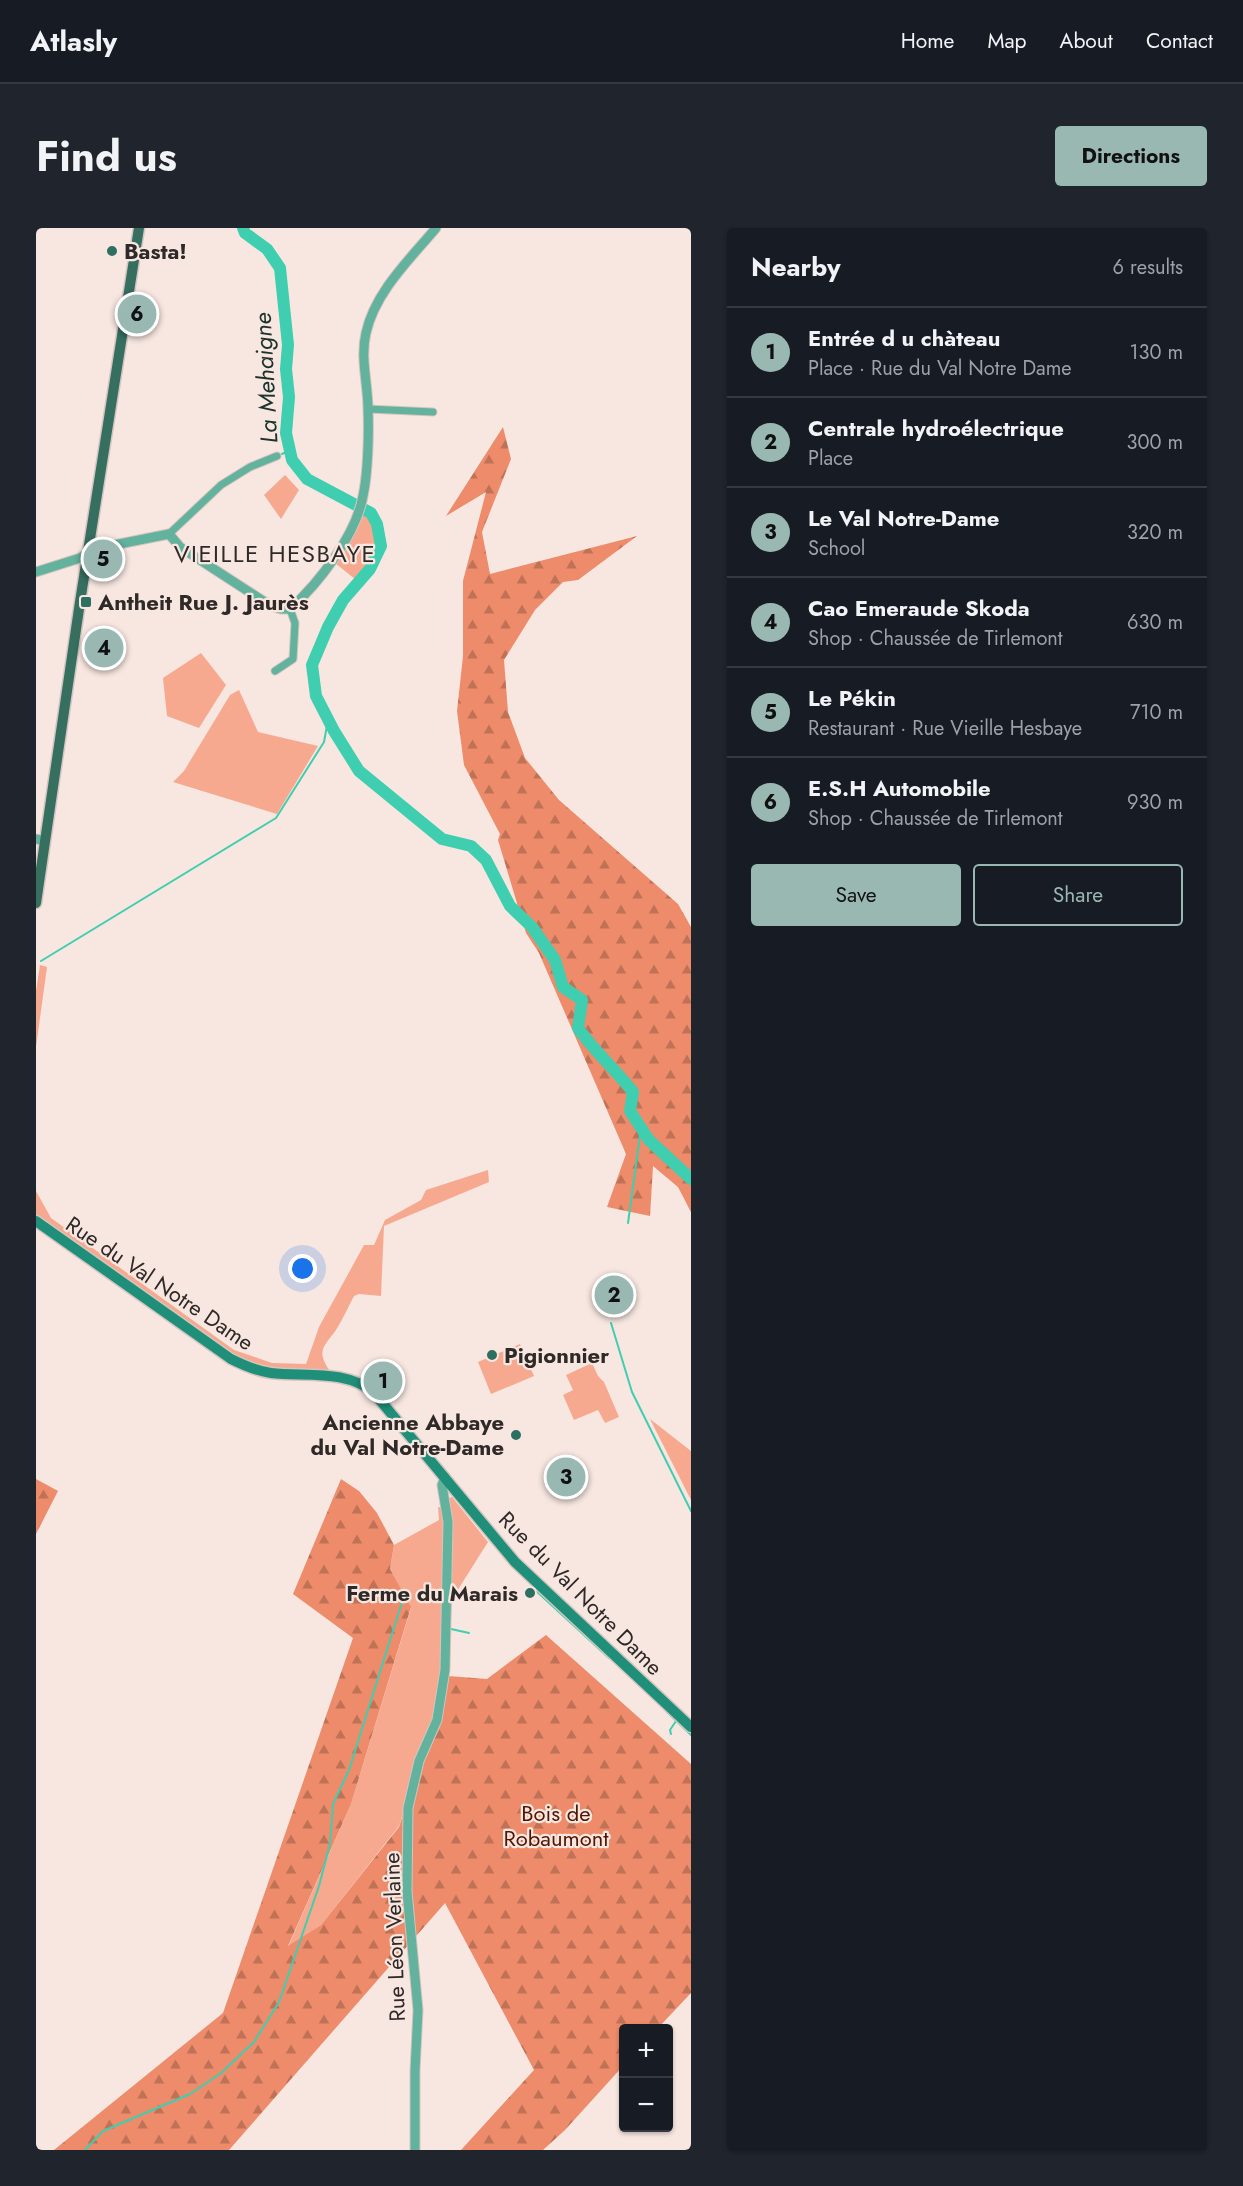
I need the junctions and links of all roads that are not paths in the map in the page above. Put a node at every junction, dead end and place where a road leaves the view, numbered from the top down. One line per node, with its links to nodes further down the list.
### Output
1 (139, 228): 7 (main road)
2 (436, 228): 3 (street)
3 (369, 409): 4 (street); 9 (street)
4 (434, 412)
5 (277, 456): 6 (street)
6 (169, 534): 7 (street); 9 (street)
7 (89, 552): 8 (street); 11 (main road)
8 (36, 572)
9 (290, 609): 10 (street)
10 (275, 671)
11 (41, 840): 12 (main road)
12 (36, 903)
13 (36, 1221): 14 (main road, Rue du Val Notre Dame)
14 (445, 1477): 15 (main road, Rue du Val Notre Dame); 16 (street, Rue Léon Verlaine)
15 (691, 1727)
16 (415, 2150)

